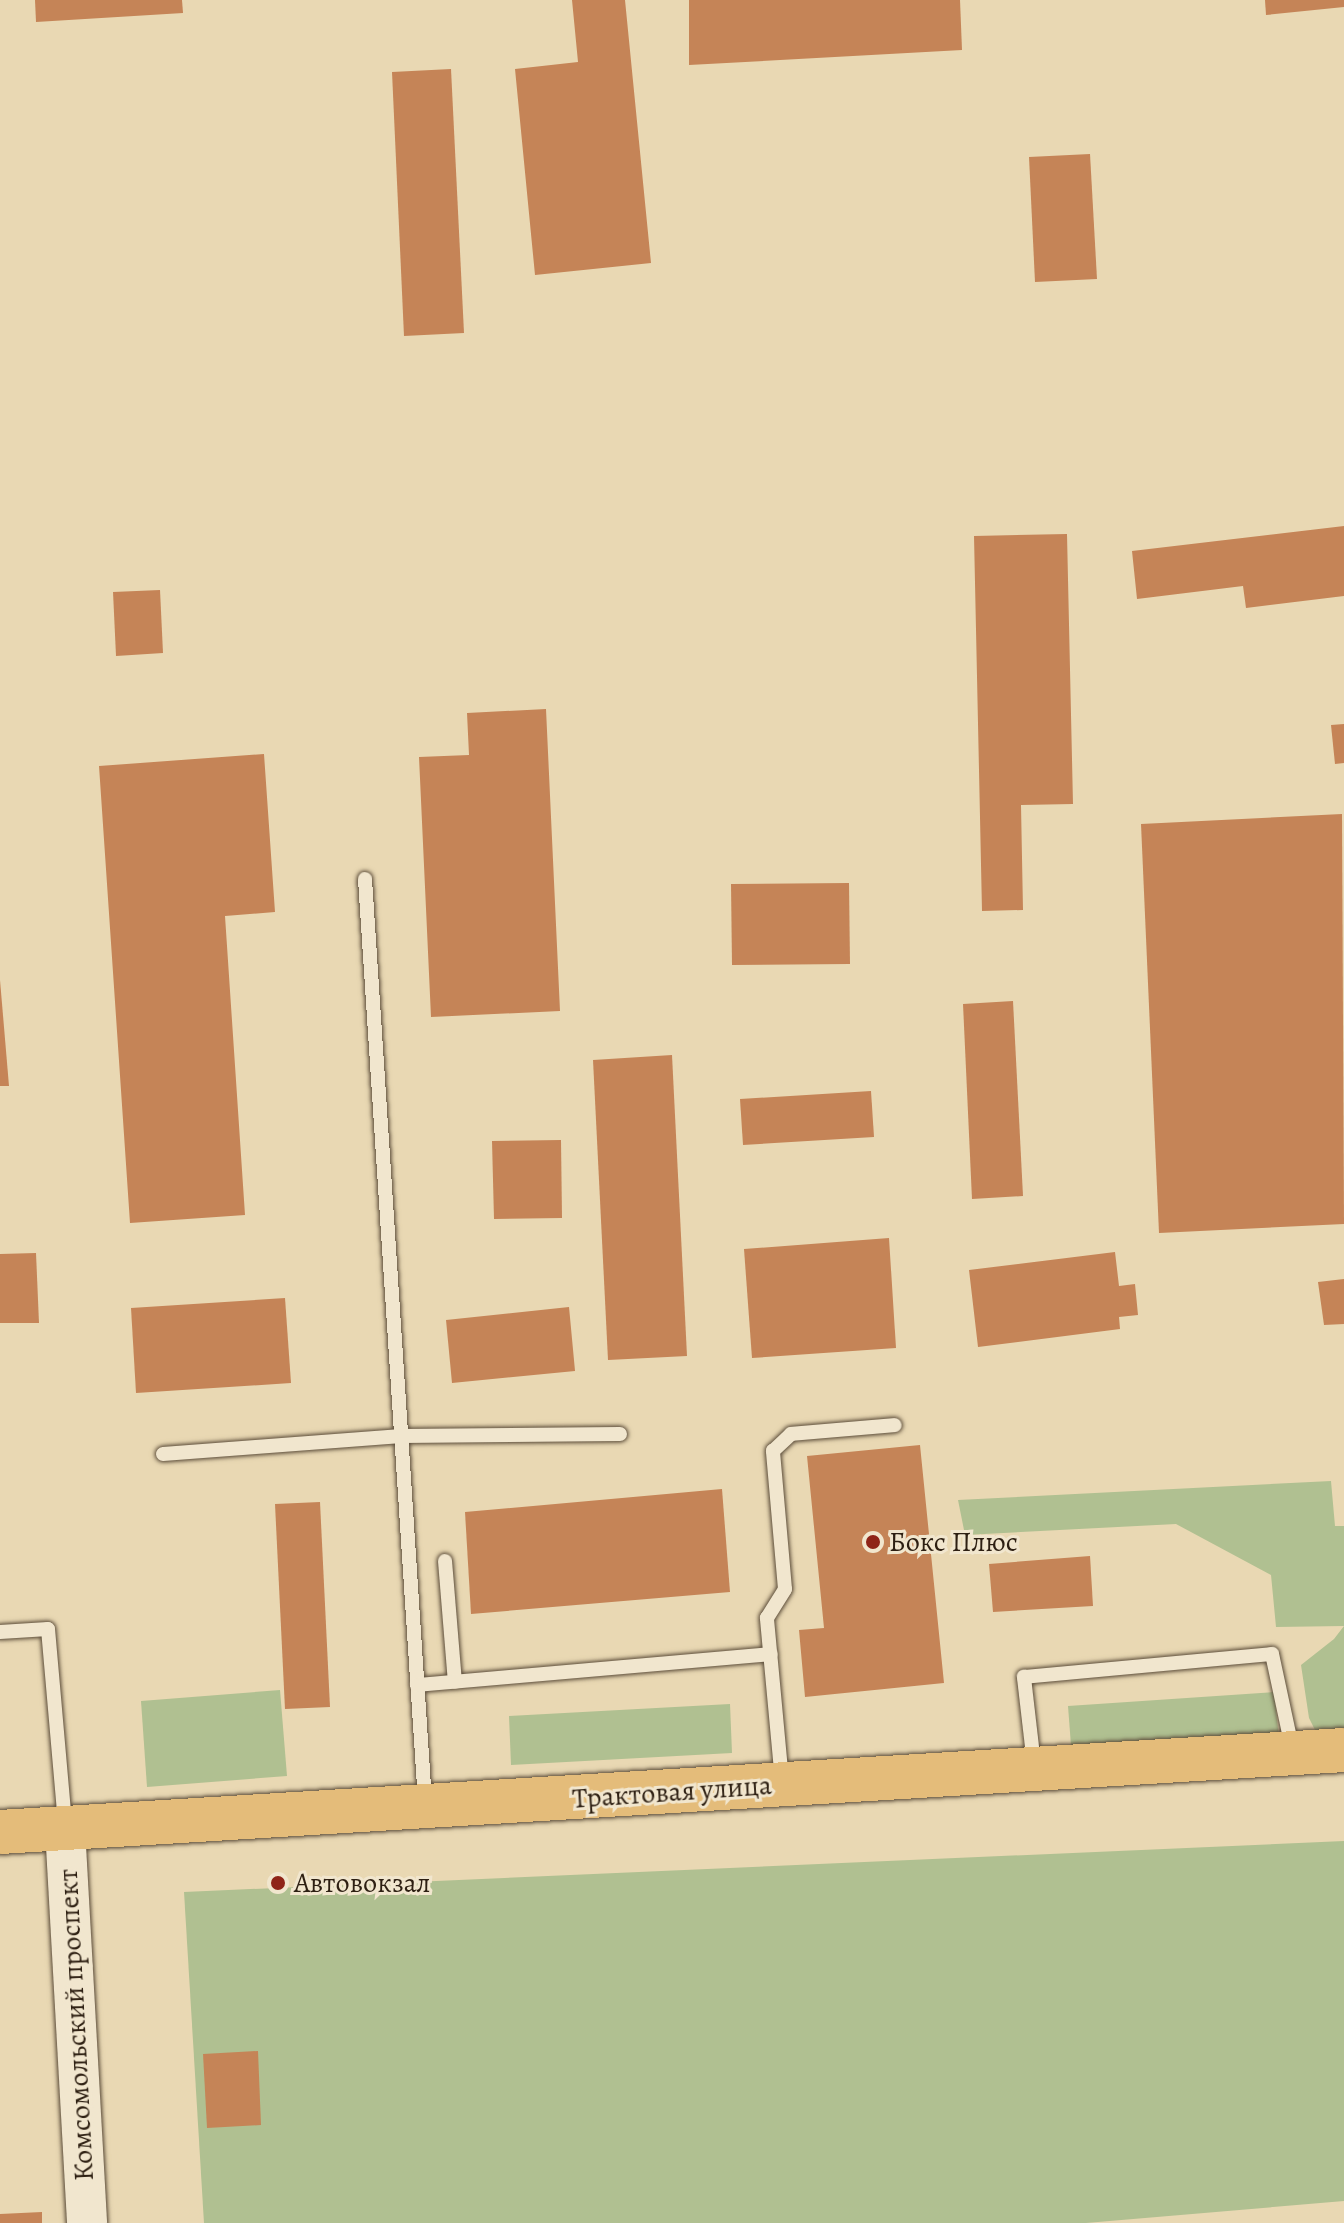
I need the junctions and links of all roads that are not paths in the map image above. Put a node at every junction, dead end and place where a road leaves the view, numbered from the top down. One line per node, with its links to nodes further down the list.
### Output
1 (365, 879): 4 (lane)
2 (895, 1425): 8 (lane)
3 (620, 1434): 4 (lane)
4 (401, 1436): 5 (lane); 10 (lane)
5 (163, 1454)
6 (445, 1561): 9 (lane)
7 (0, 1632): 16 (lane)
8 (771, 1654): 9 (lane); 14 (lane)
9 (455, 1682): 10 (lane)
10 (417, 1685): 15 (lane)
11 (1344, 1750): 12 (main road, Трактовая улица)
12 (1293, 1752): 13 (main road, Трактовая улица); 13 (lane)
13 (1035, 1770): 14 (main road, Трактовая улица)
14 (782, 1785): 15 (main road, Трактовая улица)
15 (425, 1807): 16 (main road, Трактовая улица)
16 (65, 1828): 17 (main road, Трактовая улица); 18 (main road, Комсомольский проспект)
17 (0, 1832)
18 (87, 2223)

